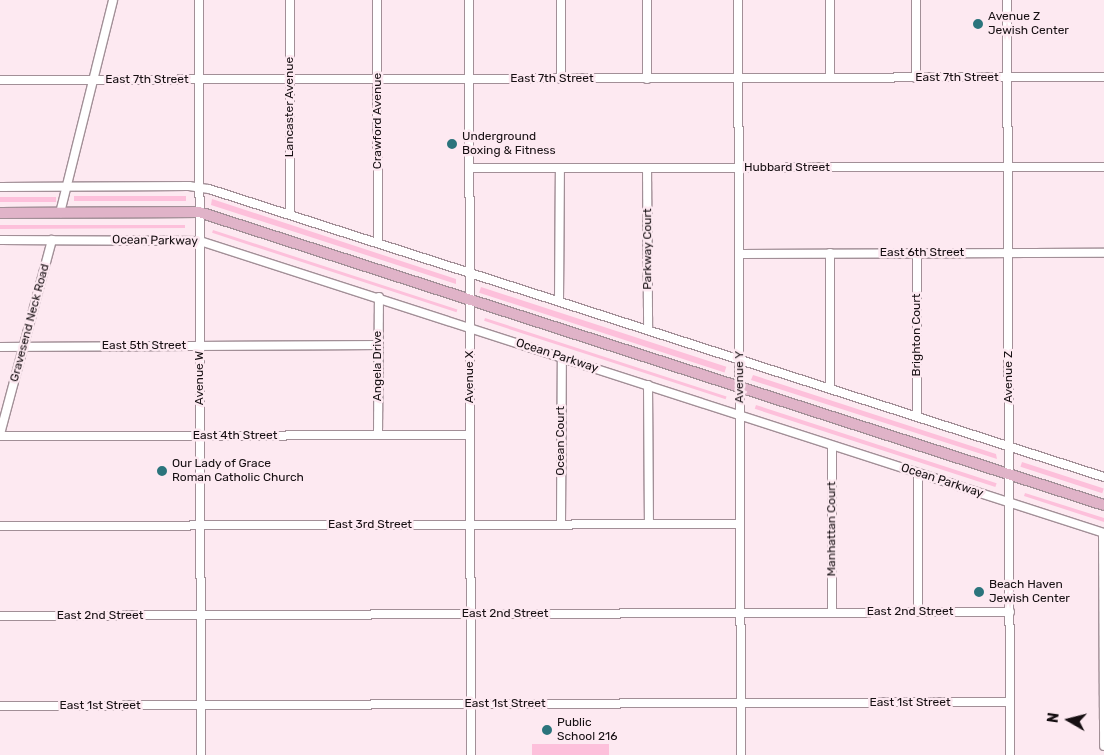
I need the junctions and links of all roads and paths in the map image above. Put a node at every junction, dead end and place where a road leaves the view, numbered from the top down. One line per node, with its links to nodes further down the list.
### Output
1 (113, 0): 21 (street)
2 (199, 0): 22 (street, Avenue W)
3 (290, 0): 23 (street, Lancaster Avenue)
4 (377, 0): 24 (street, Crawford Avenue)
5 (468, 0): 17 (street, Avenue X)
6 (561, 0): 18 (street)
7 (647, 0): 19 (street)
8 (738, 0): 13 (street, Avenue Y)
9 (830, 0): 14 (street)
10 (916, 0): 15 (street)
11 (1008, 0): 16 (street, Avenue Z)
12 (1104, 77): 16 (street, East 7th Street)
13 (738, 78): 14 (street, East 7th Street); 19 (street, East 7th Street); 30 (street, Avenue Y)
14 (830, 78): 15 (street, East 7th Street)
15 (916, 78): 16 (street, East 7th Street)
16 (1008, 78): 25 (street, Avenue Z)
17 (469, 79): 18 (street, East 7th Street); 24 (street, East 7th Street); 27 (street, Avenue X)
18 (561, 79): 19 (street, East 7th Street)
19 (647, 79)
20 (0, 80): 21 (street, East 7th Street)
21 (92, 80): 22 (street, East 7th Street); 32 (street)
22 (199, 80): 23 (street, East 7th Street); 33 (street, Avenue W)
23 (290, 80): 24 (street, East 7th Street); 37 (street, Lancaster Avenue)
24 (377, 80): 41 (street, Crawford Avenue)
25 (1008, 167): 26 (street, Hubbard Street); 30 (street, Hubbard Street); 43 (street, Avenue Z)
26 (1104, 167)
27 (469, 168): 28 (street, Hubbard Street); 47 (street, Avenue X)
28 (560, 168): 29 (street, Hubbard Street); 50 (street)
29 (647, 168): 30 (street, Hubbard Street); 52 (street, Parkway Court)
30 (739, 168): 45 (street, Avenue Y)
31 (0, 186): 32 (street)
32 (67, 186): 33 (street); 35 (street)
33 (199, 186): 34 (street, Avenue W); 37 (street)
34 (199, 212): 35 (main road); 40 (street, Avenue W); 49 (main road)
35 (60, 213): 36 (main road)
36 (0, 214)
37 (290, 214): 41 (street)
38 (0, 240): 39 (street, Ocean Parkway)
39 (52, 240): 40 (street, Ocean Parkway); 55 (street, Gravesend Neck Road)
40 (200, 241): 48 (street, Ocean Parkway); 56 (street, Avenue W)
41 (378, 241): 47 (street)
42 (917, 253): 43 (street, East 6th Street); 46 (street, East 6th Street); 63 (street, Brighton Court)
43 (1008, 253): 44 (street, East 6th Street); 69 (street, Avenue Z)
44 (1104, 253)
45 (739, 254): 46 (street, East 6th Street); 58 (street, Avenue Y)
46 (830, 254): 61 (street)
47 (470, 272): 49 (street, Avenue X); 50 (street)
48 (379, 297): 51 (street, Ocean Parkway); 53 (street, Angela Drive)
49 (470, 300): 51 (street, Avenue X); 60 (main road)
50 (560, 301): 52 (street)
51 (470, 328): 57 (street, Ocean Parkway); 66 (street, Avenue X)
52 (648, 330): 58 (street)
53 (378, 345): 56 (street, East 5th Street); 65 (street, Angela Drive)
54 (0, 346): 55 (street, East 5th Street)
55 (24, 346): 56 (street, East 5th Street); 64 (street, Gravesend Neck Road)
56 (200, 346): 67 (street, Avenue W)
57 (562, 358): 59 (street, Ocean Parkway); 76 (street, Ocean Court)
58 (740, 359): 60 (street, Avenue Y); 61 (street)
59 (648, 385): 62 (street, Ocean Parkway); 77 (street)
60 (740, 387): 62 (street, Avenue Y); 71 (main road)
61 (830, 388): 63 (street)
62 (740, 415): 68 (street, Ocean Parkway); 78 (street, Avenue Y)
63 (917, 416): 69 (street)
64 (0, 435): 67 (street, East 4th Street)
65 (378, 435): 66 (street, East 4th Street); 67 (street, East 4th Street)
66 (470, 435): 75 (street, Avenue X)
67 (200, 436): 79 (street, Avenue W)
68 (832, 446): 70 (street, Ocean Parkway); 85 (street, Manhattan Court)
69 (1009, 446): 71 (street, Avenue Z); 72 (street)
70 (918, 474): 73 (street, Ocean Parkway); 82 (street)
71 (1009, 474): 73 (street, Avenue Z); 74 (main road)
72 (1104, 477)
73 (1009, 503): 81 (street, Ocean Parkway); 83 (street, Avenue Z)
74 (1104, 505)
75 (470, 524): 76 (street, East 3rd Street); 79 (street, East 3rd Street); 86 (street, Avenue X)
76 (561, 524): 77 (street, East 3rd Street)
77 (649, 524): 78 (street, East 3rd Street)
78 (740, 524): 84 (street, Avenue Y)
79 (201, 525): 80 (street, East 3rd Street); 88 (street, Avenue W)
80 (0, 526)
81 (1103, 533): 94 (street)
82 (918, 612): 83 (street, East 2nd Street); 85 (street, East 2nd Street)
83 (1010, 612): 89 (street, Avenue Z)
84 (740, 613): 85 (street, East 2nd Street); 86 (street, East 2nd Street); 90 (street, Avenue Y)
85 (832, 613)
86 (471, 615): 88 (street, East 2nd Street); 91 (street, Avenue X)
87 (0, 616): 88 (street, East 2nd Street)
88 (201, 616): 93 (street, Avenue W)
89 (1010, 702): 90 (street, East 1st Street); 98 (street, Avenue Z)
90 (741, 703): 91 (street, East 1st Street); 97 (street, Avenue Y)
91 (471, 704): 93 (street, East 1st Street); 96 (street, Avenue X)
92 (0, 706): 93 (street, East 1st Street)
93 (201, 706): 95 (street, Avenue W)
94 (1104, 746)
95 (202, 755)
96 (471, 755)
97 (741, 755)
98 (1010, 755)

